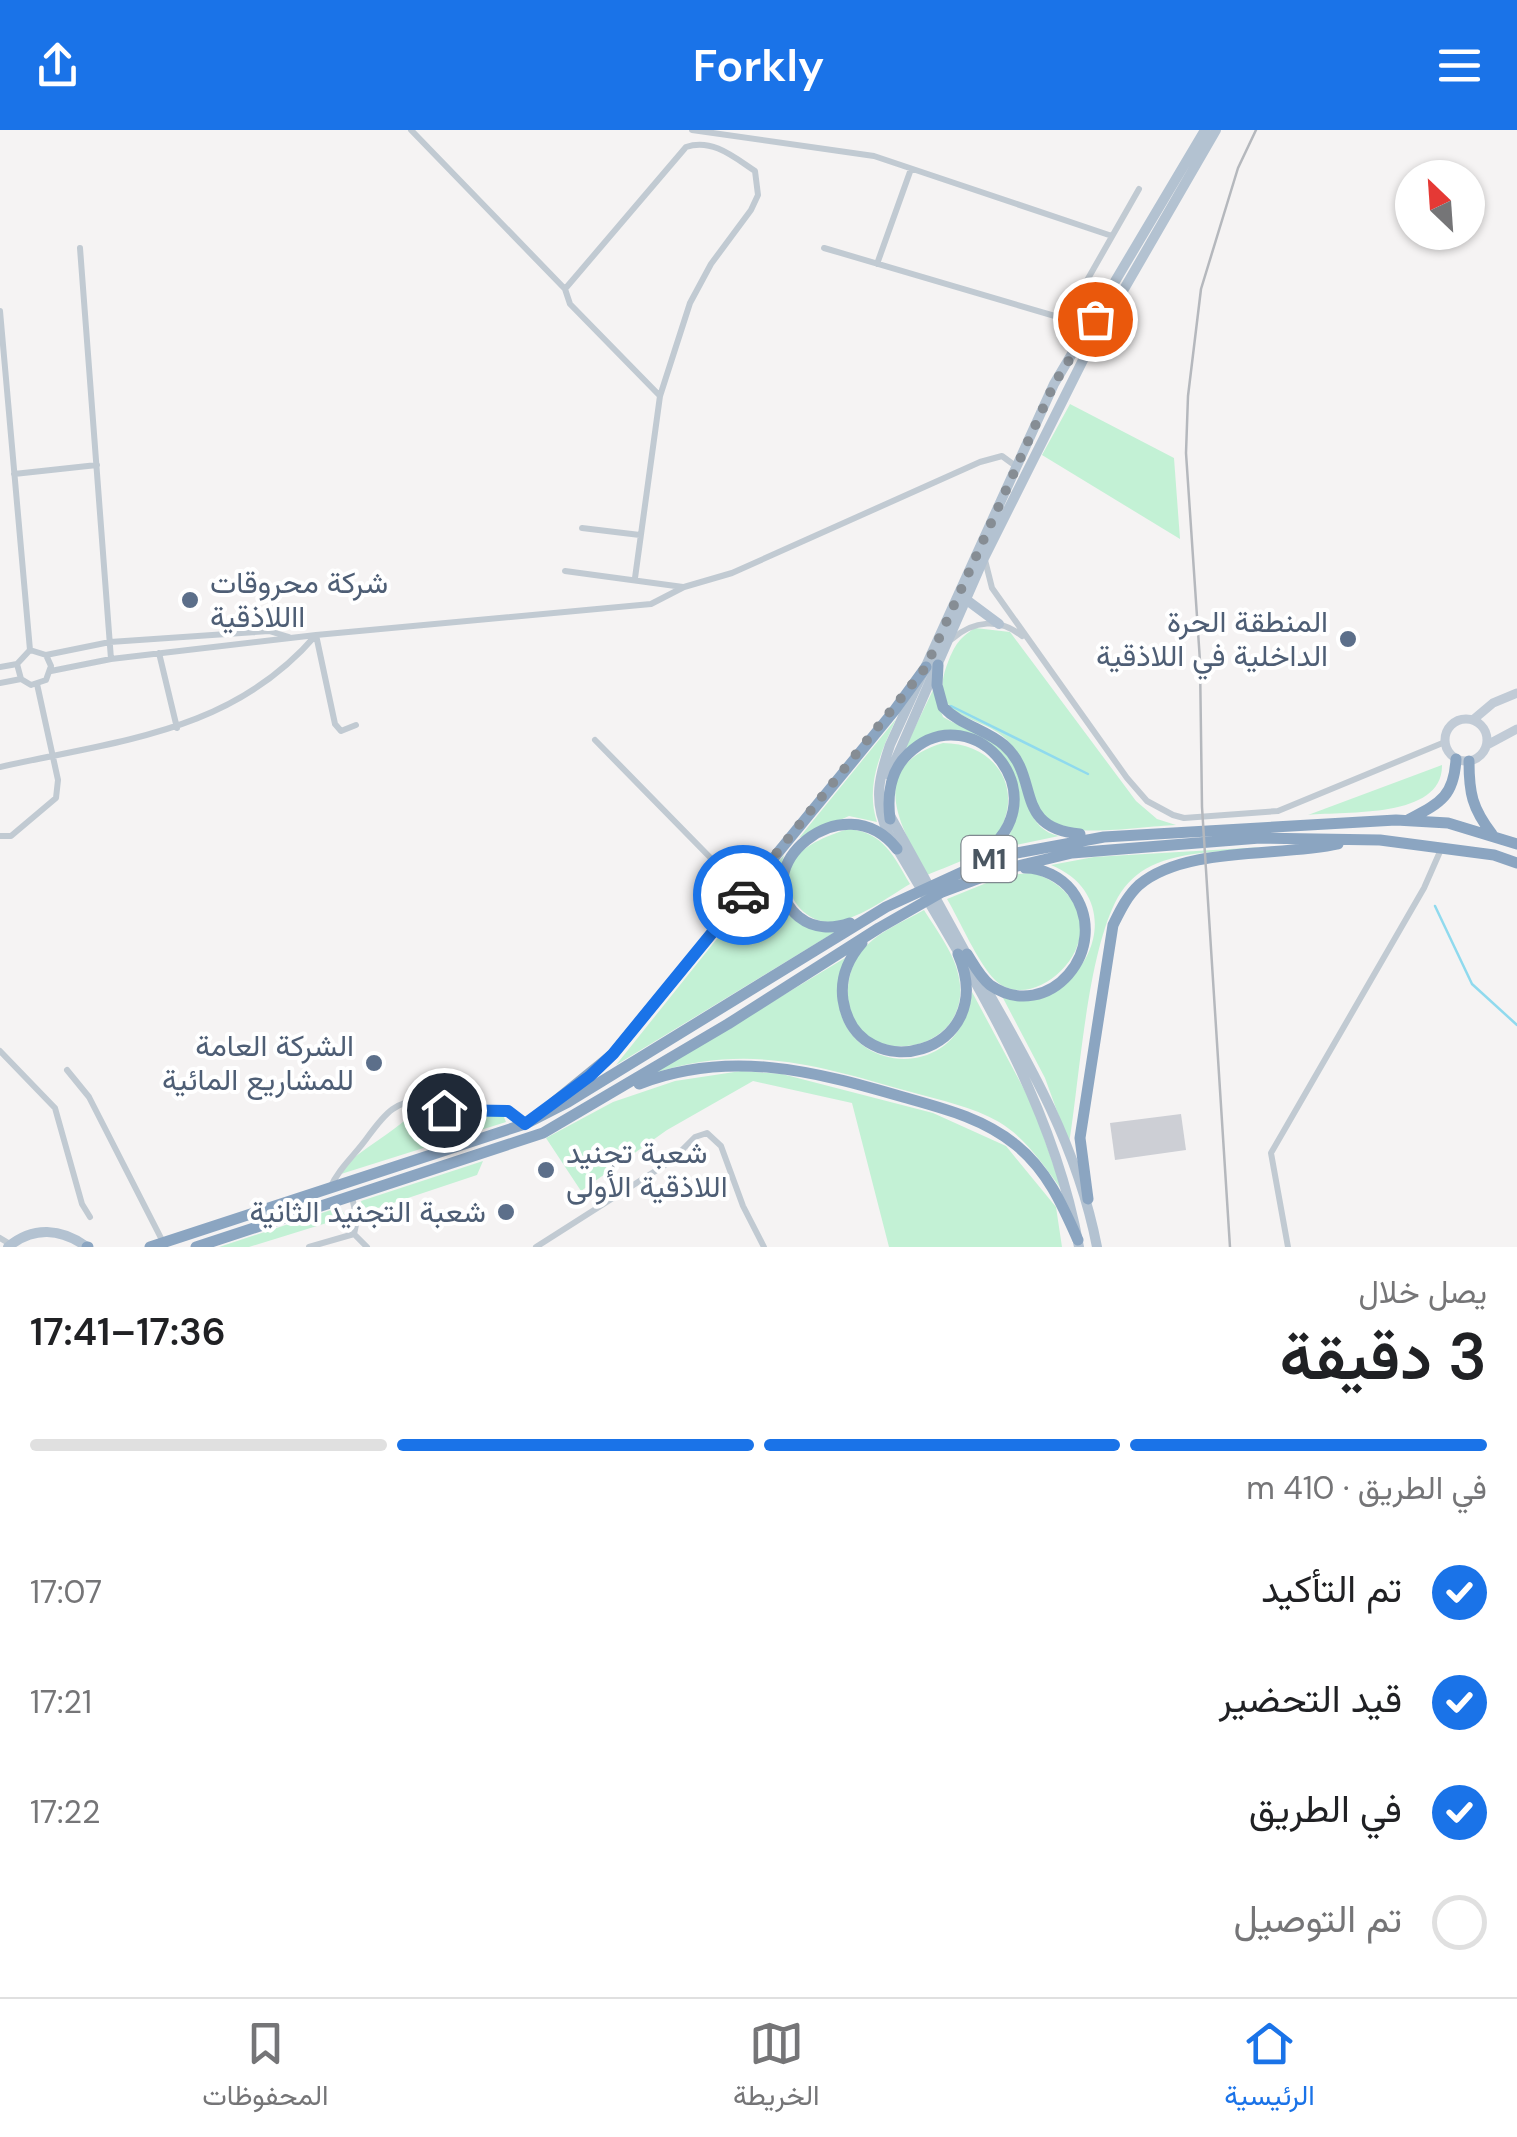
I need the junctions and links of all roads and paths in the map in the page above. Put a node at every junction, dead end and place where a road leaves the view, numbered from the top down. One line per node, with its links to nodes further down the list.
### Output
1 (411, 130): 11 (street)
2 (692, 130): 5 (street)
3 (1205, 130): 16 (main road)
4 (1216, 130): 20 (main road)
5 (911, 169): 7 (street); 10 (street)
6 (1139, 189): 7 (street)
7 (1112, 236): 10 (street)
8 (80, 248): 15 (street)
9 (824, 248): 10 (street)
10 (877, 264)
11 (566, 289): 14 (street); 14 (street)
12 (0, 311): 13 (street)
13 (1, 329): 17 (street)
14 (660, 396): 19 (street)
15 (97, 465): 17 (street); 28 (street)
16 (1017, 467): 23 (street); 24 (main road)
17 (14, 474): 31 (street)
18 (582, 528): 19 (street)
19 (640, 536): 22 (street)
20 (984, 558): 24 (main road); 30 (street)
21 (564, 571): 22 (street)
22 (636, 578): 23 (street)
23 (684, 587): 26 (street)
24 (962, 597): 25 (main road); 29 (main road); 36 (main road)
25 (999, 624): 29 (street); 30 (street)
26 (316, 634): 27 (street); 44 (street); 45 (street)
27 (292, 637): 28 (street); 32 (street)
28 (110, 642): 33 (street); 34 (street)
29 (948, 644): 36 (main road)
30 (1031, 644): 48 (street)
31 (30, 650): 33 (street); 35 (street)
32 (159, 653): 34 (street); 45 (street)
33 (46, 655): 38 (street)
34 (112, 659): 38 (street)
35 (17, 664): 37 (street); 39 (street)
36 (932, 666): 53 (main road); 57 (highway); 61 (main road); 66 (highway)
37 (0, 667)
38 (51, 671): 41 (street)
39 (21, 680): 40 (street); 41 (street)
40 (0, 684)
41 (37, 684): 50 (street)
42 (1517, 692): 43 (street)
43 (1474, 720): 48 (street); 49 (street)
44 (356, 725)
45 (177, 728): 50 (street)
46 (1517, 729): 49 (street)
47 (595, 740): 66 (street)
48 (1445, 742): 51 (street)
49 (1487, 745): 51 (street)
50 (52, 755): 52 (street); 56 (street)
51 (1463, 760): 54 (highway); 55 (highway)
52 (0, 766)
53 (890, 819): 62 (main road); 65 (highway)
54 (1408, 820): 55 (highway, M1); 57 (highway, M1)
55 (1492, 834): 59 (highway, M1)
56 (0, 836)
57 (1104, 837): 65 (highway, M1)
58 (1358, 840): 60 (highway, M1); 64 (highway, M1); 76 (highway)
59 (1517, 844)
60 (1442, 846): 63 (highway, M1); 89 (street)
61 (897, 849): 62 (main road); 67 (highway)
62 (909, 861): 69 (main road)
63 (1517, 863)
64 (1001, 870): 68 (highway, M1); 69 (highway)
65 (934, 882): 67 (highway, M1)
66 (745, 893): 73 (highway)
67 (886, 907): 73 (highway, M1)
68 (880, 928): 69 (highway); 72 (highway, M1)
69 (962, 954): 76 (main road); 80 (main road)
70 (0, 1052): 77 (street)
71 (67, 1070): 81 (street)
72 (595, 1105): 75 (highway, M1); 80 (highway)
73 (525, 1124): 74 (highway, M1); 74 (street)
74 (330, 1188): 81 (highway, M1)
75 (352, 1197): 78 (street); 83 (highway, M1)
76 (1088, 1199): 88 (main road)
77 (90, 1217)
78 (354, 1234): 84 (street); 85 (street)
79 (6, 1243): 82 (main road)
80 (1079, 1244)
81 (157, 1245)
82 (88, 1247)
83 (196, 1247)
84 (309, 1247)
85 (367, 1247)
86 (536, 1247): 87 (street)
87 (764, 1247)
88 (1097, 1247)
89 (1288, 1247)

